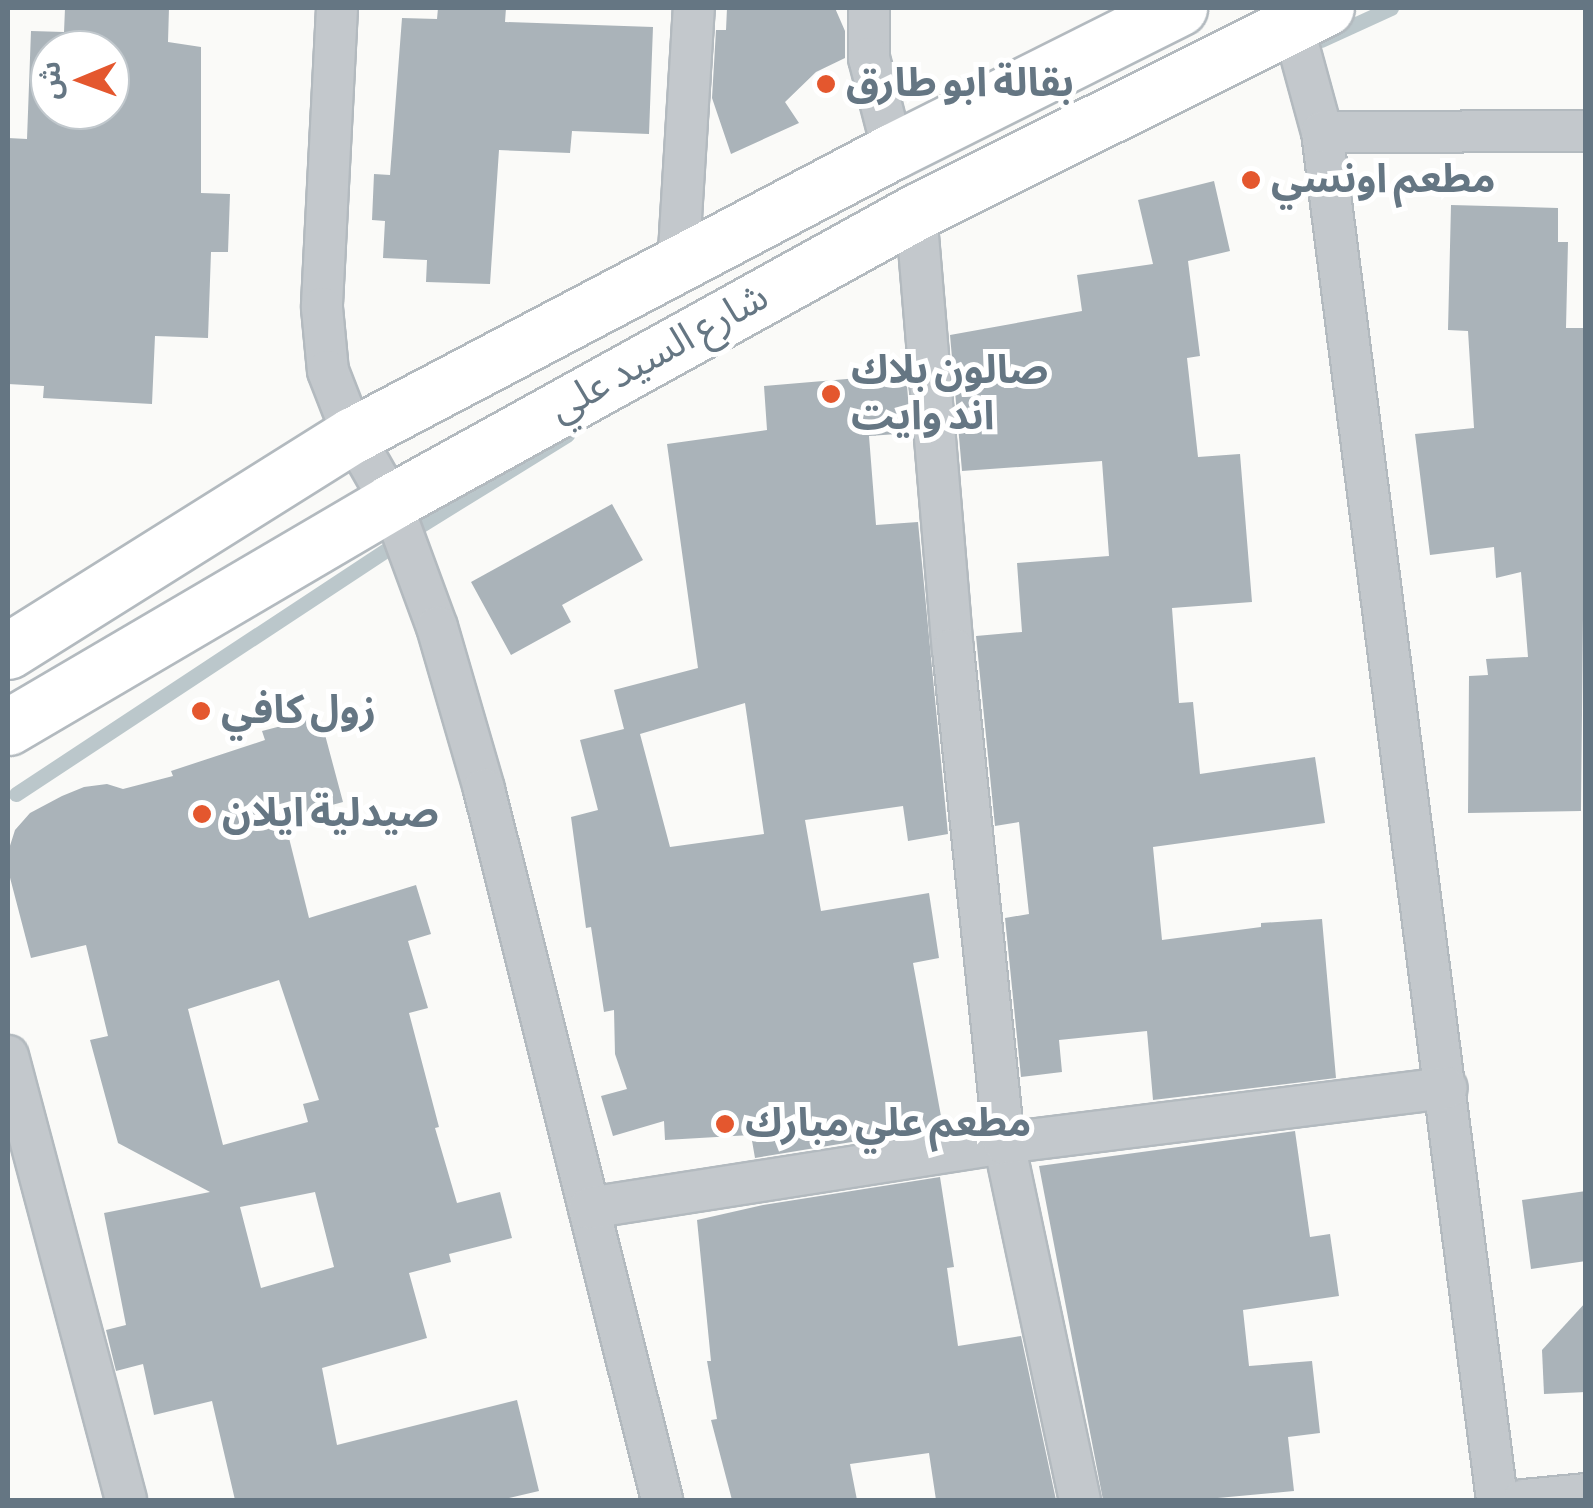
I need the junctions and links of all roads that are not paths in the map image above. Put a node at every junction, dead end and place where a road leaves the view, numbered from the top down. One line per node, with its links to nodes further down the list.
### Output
1 (337, 8): 11 (street)
2 (694, 8): 10 (street)
3 (868, 8): 8 (street)
4 (1178, 8): 8 (main road, شارع السيد علي)
5 (1302, 13): 7 (street); 9 (main road, شارع السيد علي)
6 (1586, 131): 7 (street)
7 (1322, 132): 16 (street)
8 (893, 150): 10 (main road, شارع السيد علي)
9 (916, 212): 12 (main road, شارع السيد علي); 17 (street)
10 (678, 267): 11 (main road, شارع السيد علي)
11 (353, 435): 12 (street); 13 (main road, شارع السيد علي)
12 (391, 502): 14 (main road, شارع السيد علي); 18 (street)
13 (8, 651)
14 (8, 727)
15 (8, 1056): 20 (street)
16 (1446, 1088): 17 (street); 23 (street)
17 (1004, 1143): 18 (street); 22 (street)
18 (589, 1208): 21 (street)
19 (1586, 1494): 24 (street)
20 (126, 1500)
21 (662, 1500)
22 (1080, 1500)
23 (1496, 1500)
24 (1524, 1500)

